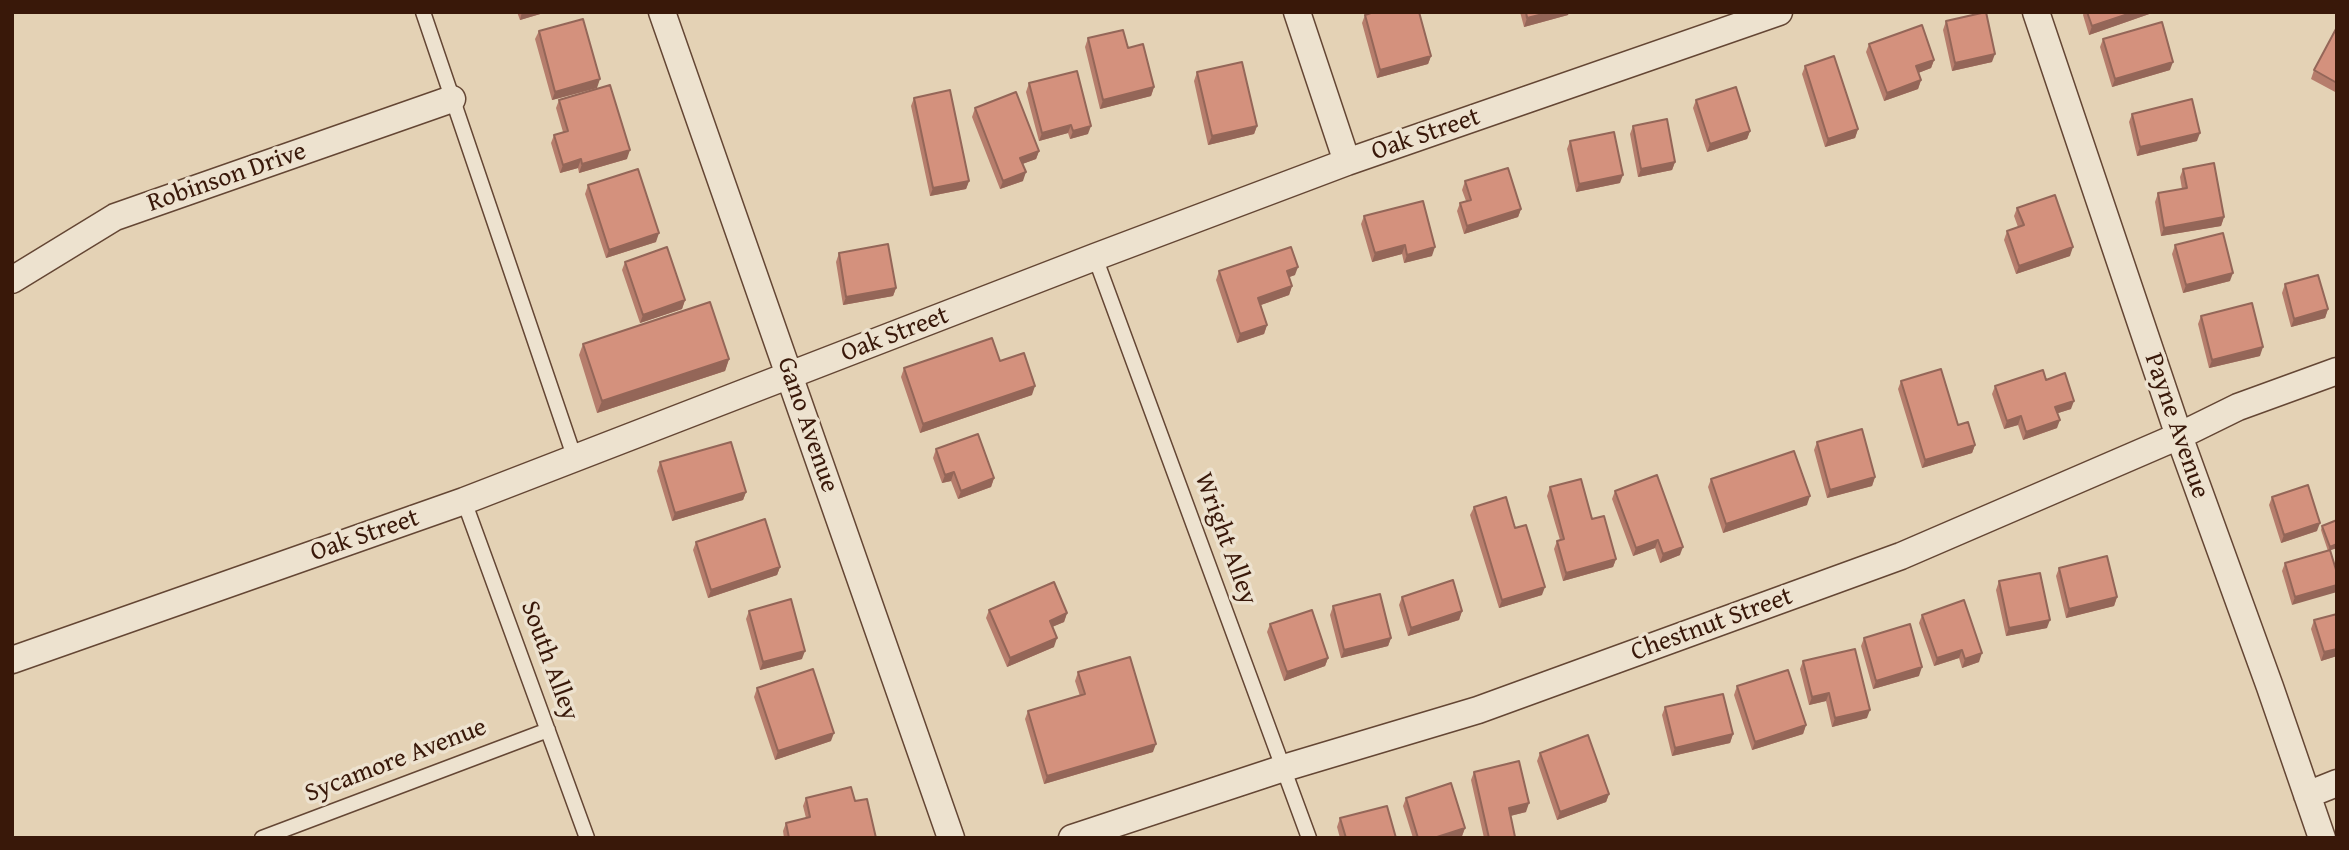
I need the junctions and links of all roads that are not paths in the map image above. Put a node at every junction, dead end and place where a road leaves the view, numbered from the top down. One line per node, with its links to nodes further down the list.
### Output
1 (423, 12): 6 (lane)
2 (662, 12): 11 (street, Gano Avenue)
3 (1297, 12): 7 (street)
4 (1779, 12): 7 (street, Oak Street)
5 (2036, 12): 12 (street, Payne Avenue)
6 (453, 99): 9 (street, Robinson Drive); 13 (lane)
7 (1347, 162): 8 (street, Oak Street)
8 (1095, 257): 11 (street, Oak Street); 17 (lane, Wright Alley)
9 (12, 280)
10 (2337, 371): 12 (street, Chestnut Street)
11 (790, 376): 13 (street, Oak Street); 22 (street, Gano Avenue)
12 (2179, 436): 17 (street, Chestnut Street); 19 (street, Payne Avenue)
13 (575, 458): 14 (street, Oak Street)
14 (464, 501): 15 (street, Oak Street); 16 (lane, South Alley)
15 (12, 660)
16 (548, 730): 20 (lane, Sycamore Avenue); 21 (lane, South Alley)
17 (1284, 768): 23 (street, Chestnut Street); 24 (lane, Wright Alley)
18 (2337, 783): 19 (street)
19 (2307, 795): 25 (street, Payne Avenue)
20 (262, 838)
21 (587, 838)
22 (951, 838)
23 (1072, 838)
24 (1309, 838)
25 (2322, 838)

